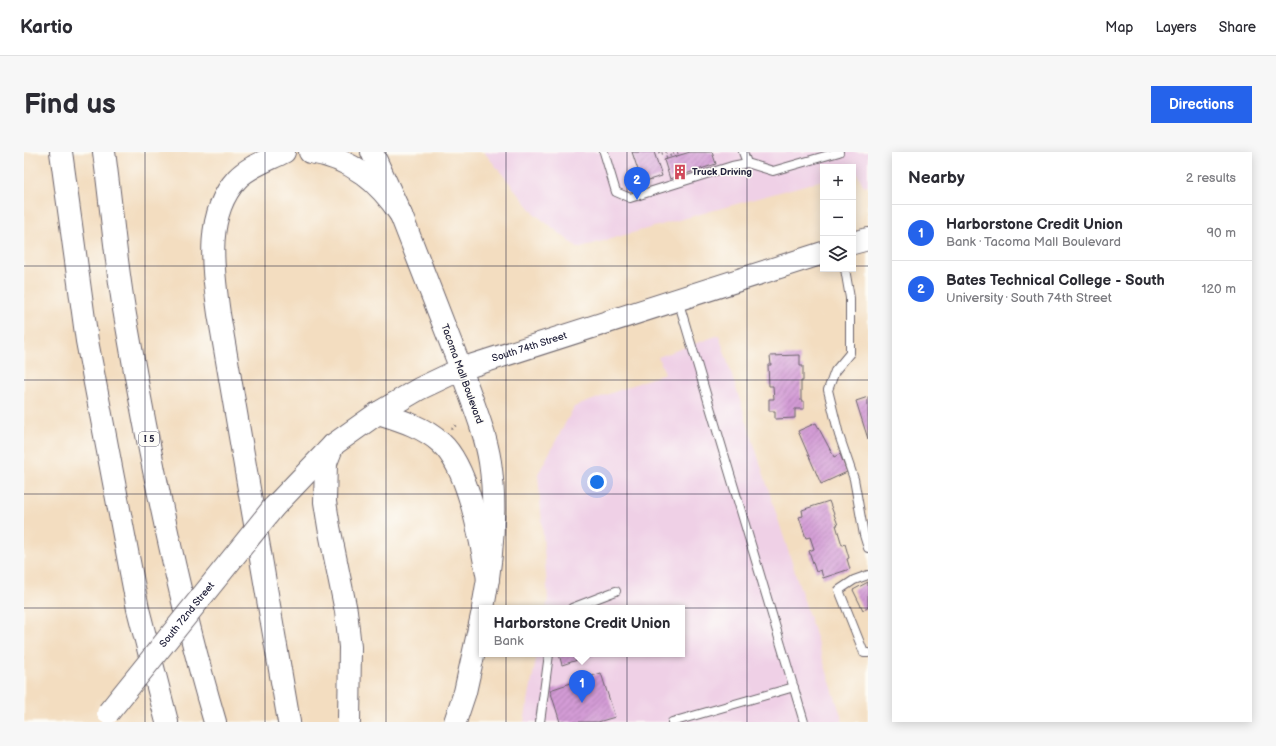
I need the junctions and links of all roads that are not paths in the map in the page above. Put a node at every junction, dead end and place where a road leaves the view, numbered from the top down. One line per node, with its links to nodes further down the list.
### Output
1 (61, 152): 32 (main road)
2 (104, 152): 33 (main road, I 5)
3 (300, 152): 9 (main road)
4 (310, 152): 11 (main road)
5 (372, 152): 11 (main road, Tacoma Mall Boulevard)
6 (604, 152): 10 (lane)
7 (743, 152): 10 (lane)
8 (839, 152): 10 (lane)
9 (276, 156): 34 (main road)
10 (747, 163)
11 (401, 215): 17 (main road, Tacoma Mall Boulevard)
12 (868, 239): 13 (main road)
13 (856, 242)
14 (820, 254): 16 (main road, South 74th Street)
15 (846, 272): 21 (lane)
16 (678, 299): 17 (main road, South 74th Street); 30 (lane)
17 (461, 369): 18 (main road, South 74th Street); 23 (main road, Tacoma Mall Boulevard)
18 (378, 413): 19 (main road, South 74th Street); 23 (main road)
19 (332, 445): 20 (main road, South 74th Street); 35 (main road)
20 (274, 508): 31 (main road, South 72nd Street, bridge)
21 (868, 548)
22 (868, 575): 28 (lane)
23 (488, 580): 25 (main road, Tacoma Mall Boulevard)
24 (616, 591): 26 (lane)
25 (484, 605)
26 (580, 605)
27 (479, 629): 36 (main road)
28 (868, 653)
29 (550, 657): 37 (lane)
30 (794, 687): 38 (lane); 39 (lane)
31 (105, 718)
32 (167, 722)
33 (215, 722)
34 (289, 722)
35 (349, 722)
36 (455, 722)
37 (540, 722)
38 (672, 722)
39 (804, 722)

